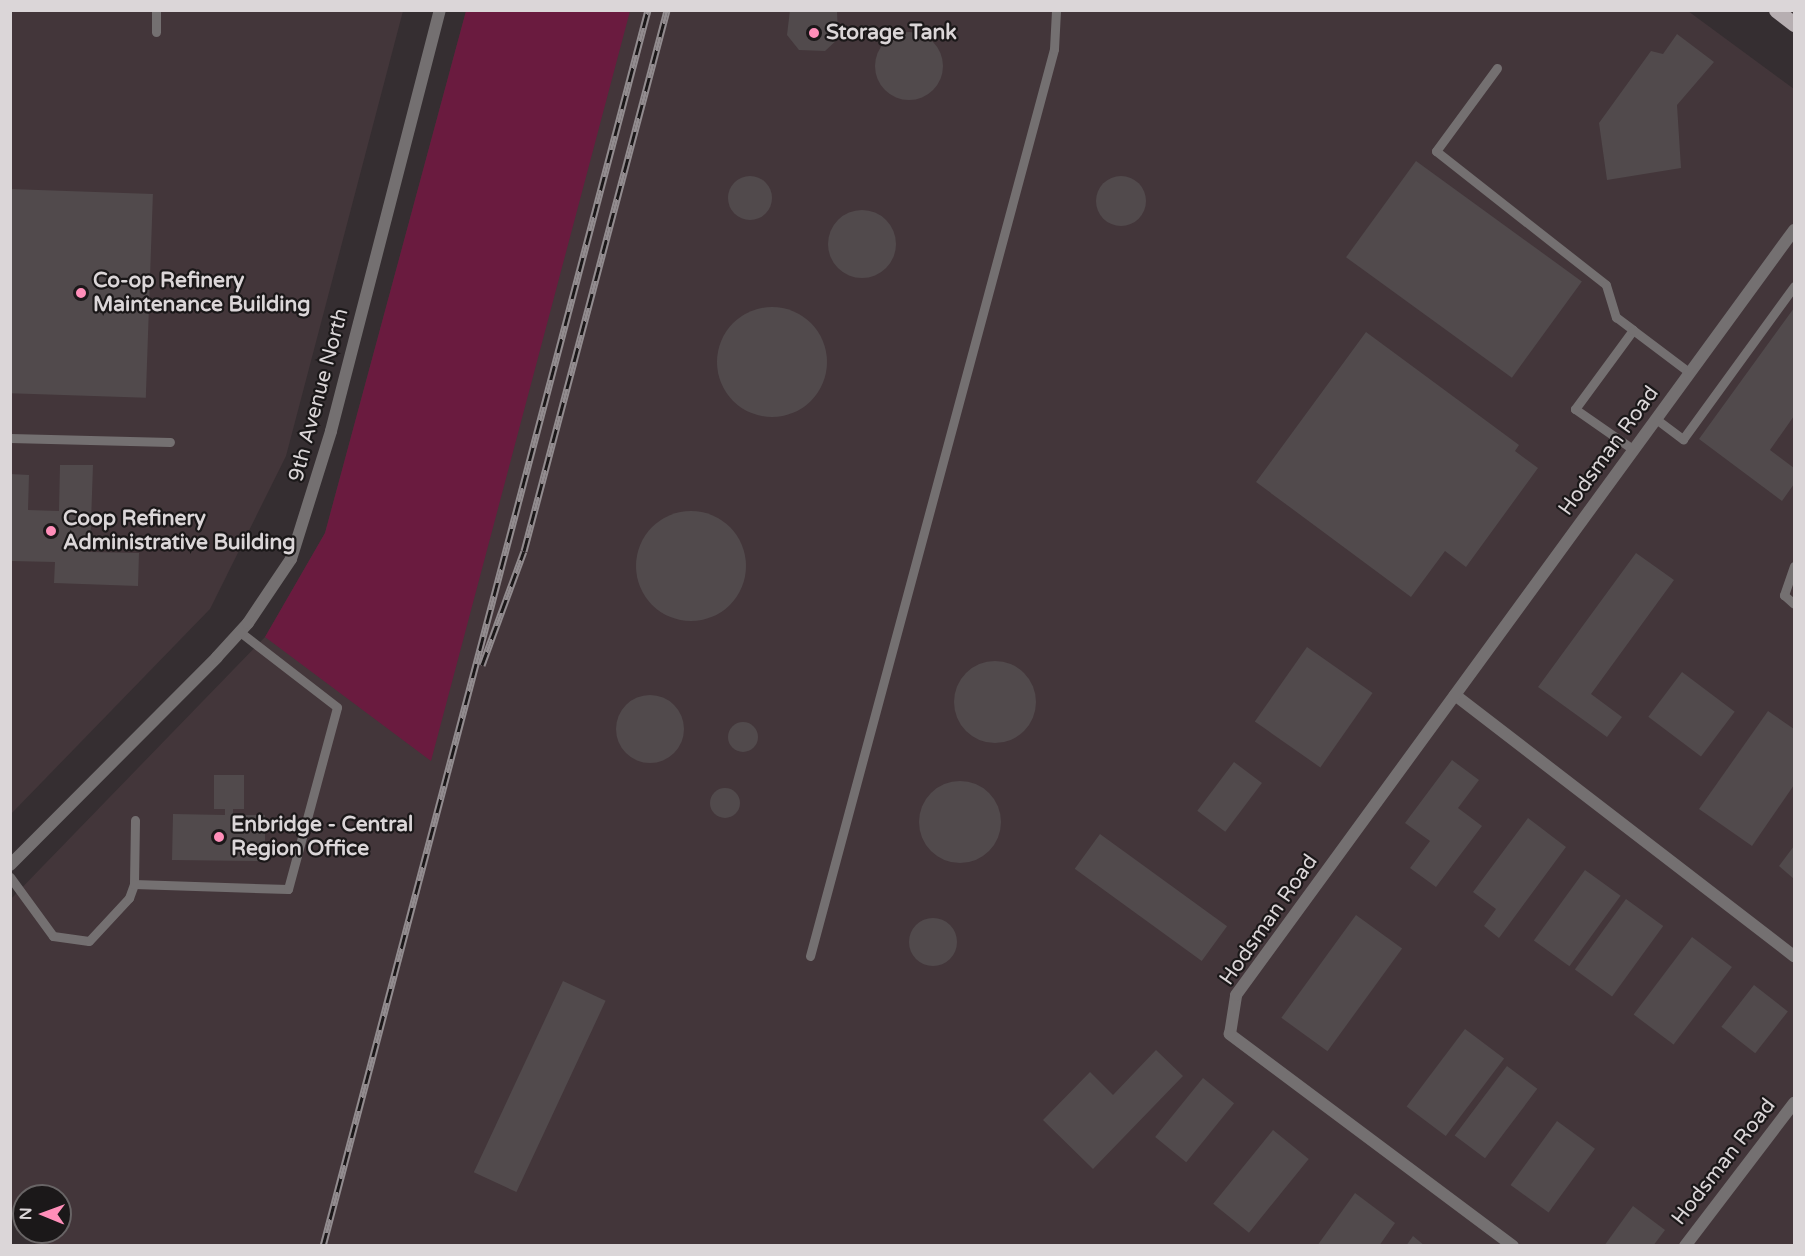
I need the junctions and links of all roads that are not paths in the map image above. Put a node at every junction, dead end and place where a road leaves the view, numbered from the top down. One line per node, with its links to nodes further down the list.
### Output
1 (156, 10): 6 (lane)
2 (440, 10): 18 (street, 9th Avenue North)
3 (1056, 10): 24 (lane)
4 (1776, 10): 5 (main road)
5 (1794, 24)
6 (156, 32)
7 (1497, 68): 10 (lane)
8 (1794, 230): 11 (street, Hodsman Road)
9 (1794, 286): 12 (lane)
10 (1633, 330): 11 (lane); 15 (lane)
11 (1690, 373): 12 (street, Hodsman Road)
12 (1656, 419): 15 (street, Hodsman Road)
13 (10, 438): 14 (lane)
14 (170, 442)
15 (1634, 450): 19 (street, Hodsman Road)
16 (1794, 566): 17 (lane)
17 (1794, 604)
18 (240, 632): 21 (street, 9th Avenue North); 23 (lane)
19 (1455, 695): 25 (street); 27 (street, Hodsman Road)
20 (135, 820): 23 (lane)
21 (10, 865)
22 (10, 877): 23 (lane)
23 (134, 884)
24 (810, 956)
25 (1794, 956)
26 (1794, 1103): 28 (street, Hodsman Road)
27 (1513, 1245)
28 (1685, 1245)

